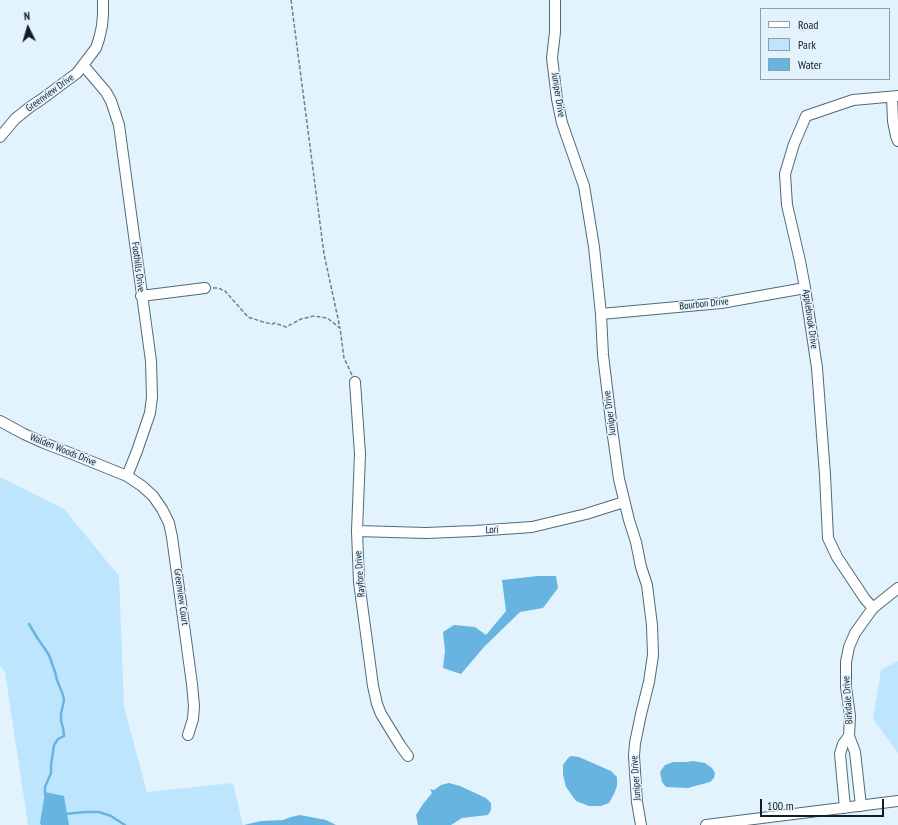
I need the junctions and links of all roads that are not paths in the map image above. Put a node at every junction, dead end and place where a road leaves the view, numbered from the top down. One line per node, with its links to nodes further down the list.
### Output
1 (103, 0): 3 (street, Greenview Drive)
2 (555, 0): 10 (street, Juniper Drive)
3 (83, 65): 5 (street, Greenview Drive); 9 (street, Foothills Drive)
4 (895, 96): 6 (street); 8 (street, Applebrook Drive)
5 (0, 137)
6 (898, 141)
7 (205, 288): 9 (street)
8 (805, 288): 10 (street, Bourbon Drive); 17 (street, Applebrook Drive)
9 (141, 296): 13 (street, Foothills Drive)
10 (601, 314): 14 (street, Juniper Drive)
11 (355, 382): 15 (street, Rayfore Drive)
12 (0, 421): 13 (street, Walden Woods Drive)
13 (127, 476): 18 (street, Greenview Court)
14 (624, 502): 15 (street, Lori); 24 (street, Juniper Drive)
15 (357, 531): 20 (street, Rayfore Drive)
16 (898, 588): 17 (street, Birkdale Drive)
17 (873, 608): 19 (street, Birkdale Drive)
18 (188, 735)
19 (849, 736): 22 (street, Birkdale Drive); 23 (street, Birkdale Drive)
20 (408, 756)
21 (898, 801): 22 (street)
22 (862, 806): 23 (street)
23 (845, 808): 25 (street)
24 (641, 825)
25 (706, 825)

